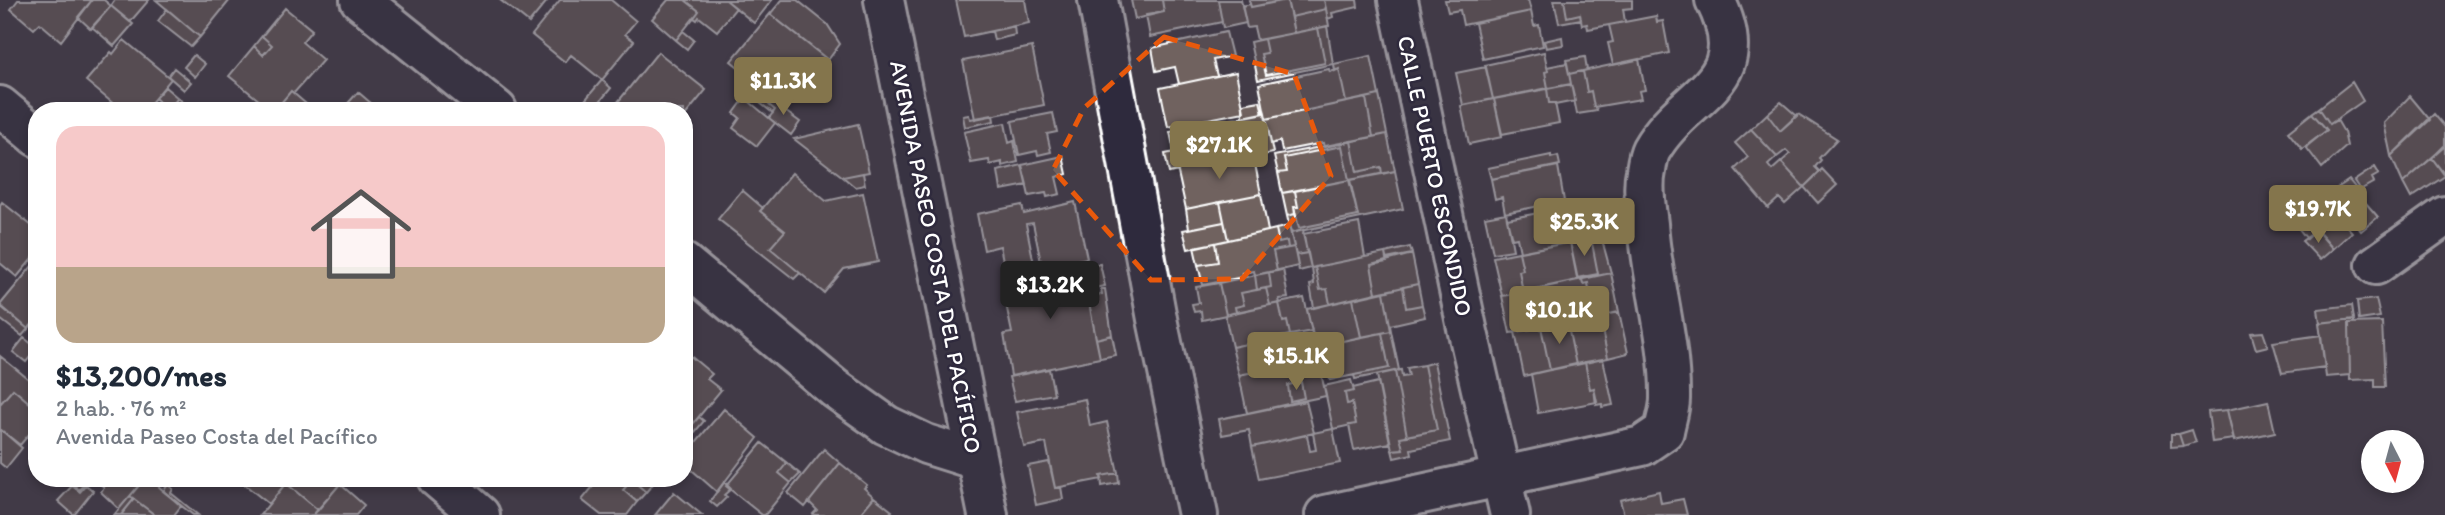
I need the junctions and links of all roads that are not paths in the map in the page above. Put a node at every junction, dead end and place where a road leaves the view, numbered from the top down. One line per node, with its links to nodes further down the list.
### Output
1 (360, 0): 6 (street)
2 (884, 0): 12 (street, AVENIDA PASEO COSTA DEL PACÍFICO)
3 (1098, 0): 17 (street)
4 (1398, 0): 13 (street, CALLE PUERTO ESCONDIDO)
5 (1715, 0): 13 (street)
6 (487, 102)
7 (0, 106): 8 (street)
8 (28, 129)
9 (2445, 216): 10 (street)
10 (2376, 265)
11 (693, 270): 12 (street)
12 (977, 460): 16 (street, AVENIDA PASEO COSTA DEL PACÍFICO)
13 (1503, 477): 18 (street); 19 (street, CALLE PUERTO ESCONDIDO)
14 (447, 487): 15 (street)
15 (480, 515)
16 (988, 515)
17 (1198, 515)
18 (1325, 515)
19 (1510, 515)

